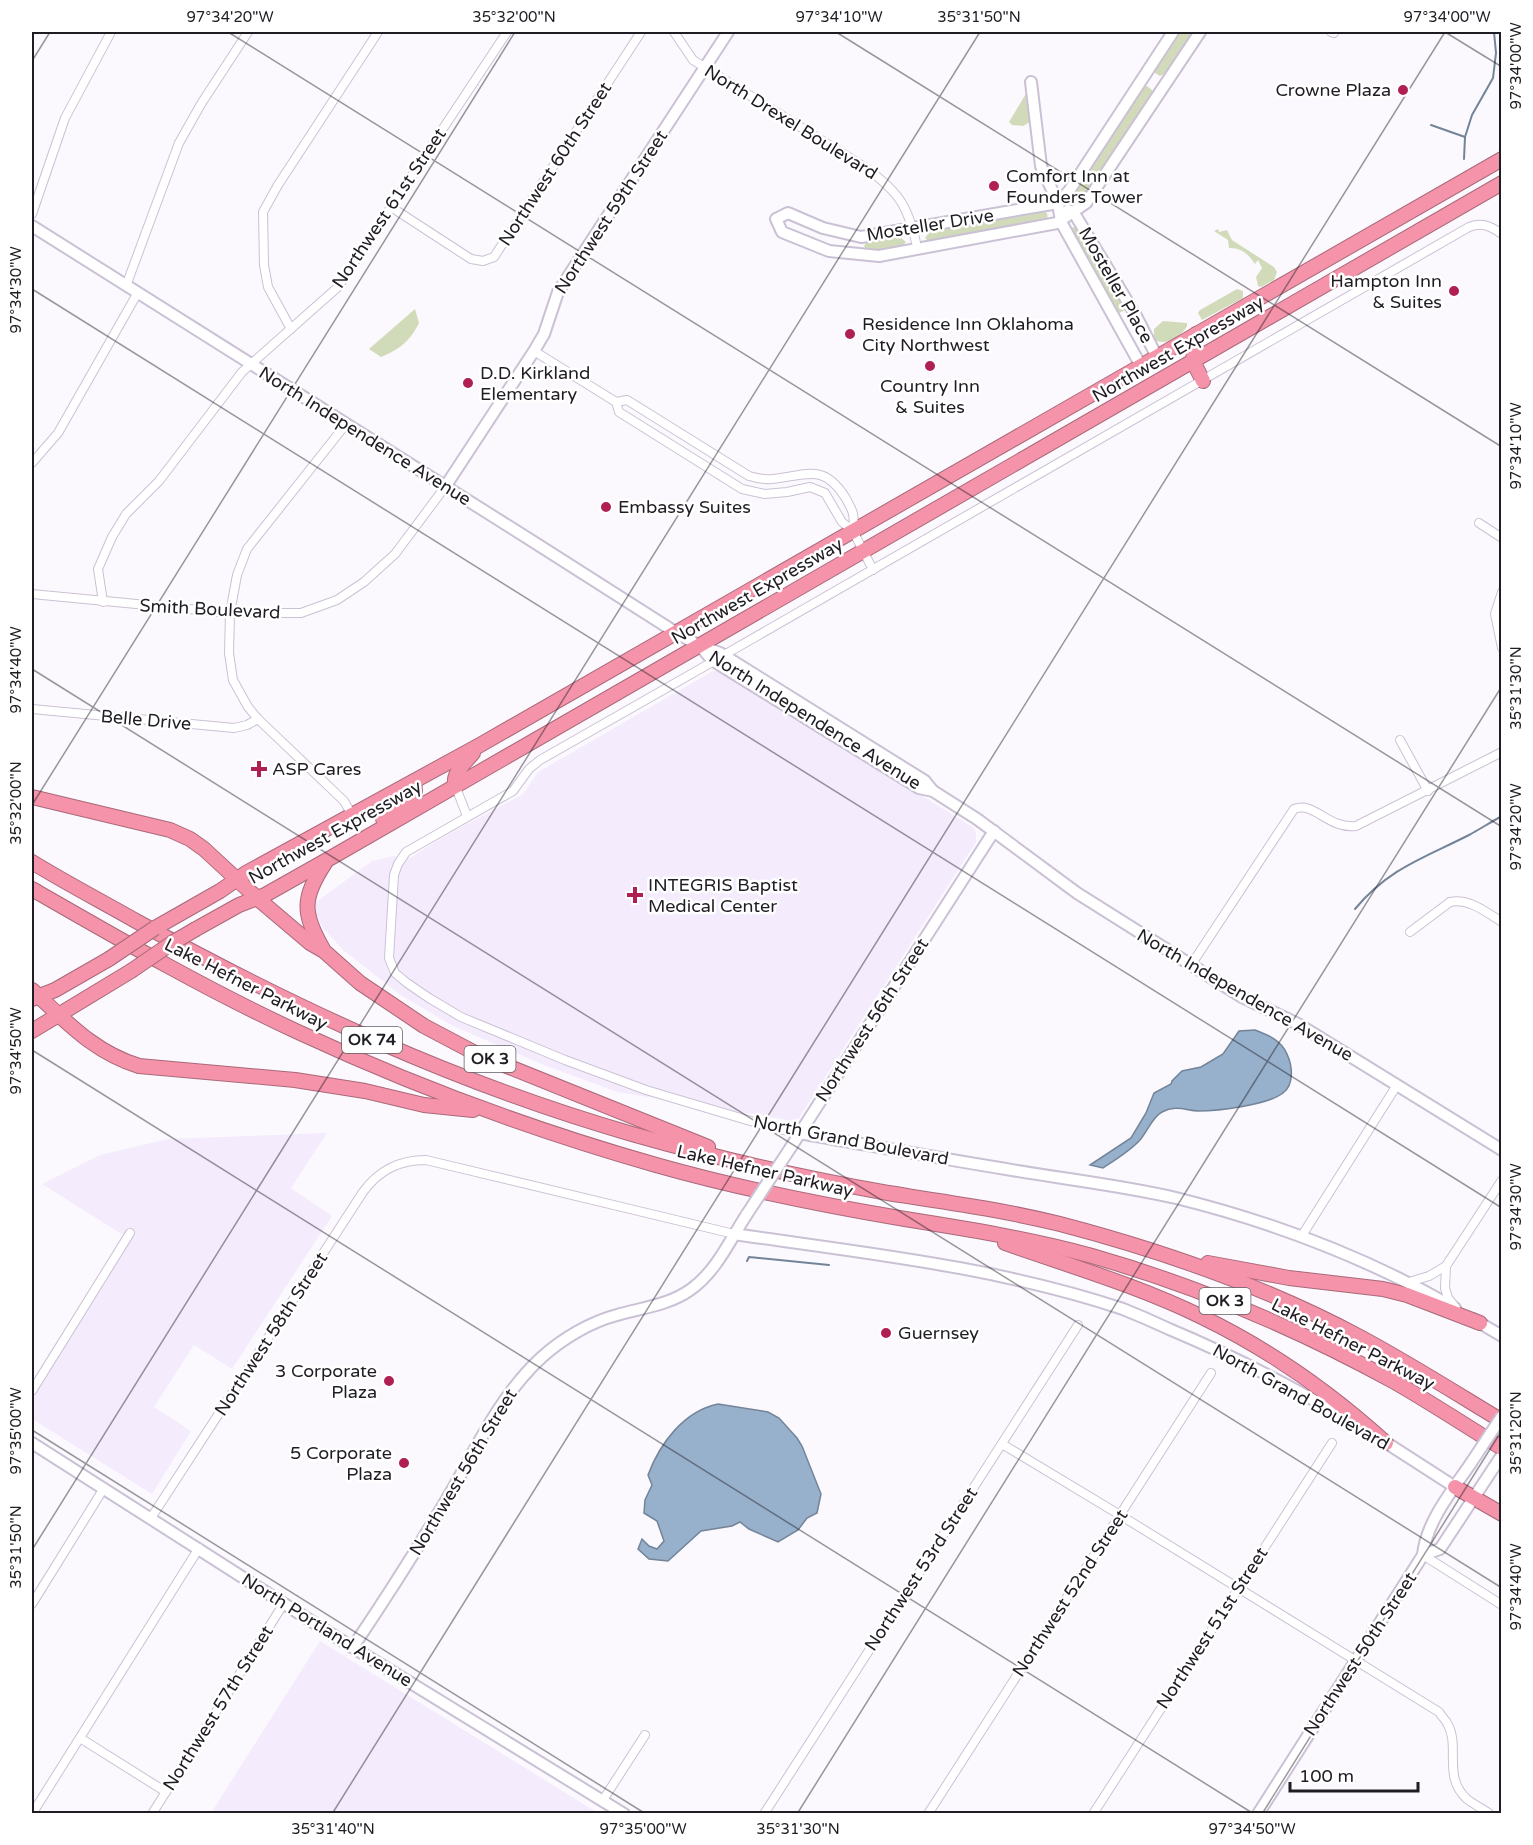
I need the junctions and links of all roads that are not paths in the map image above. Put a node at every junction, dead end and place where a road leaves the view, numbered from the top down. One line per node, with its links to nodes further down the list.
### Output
1 (111, 32): 19 (street)
2 (248, 32): 25 (street)
3 (378, 32): 29 (street)
4 (507, 32): 17 (street, Northwest 61st Street)
5 (642, 32): 17 (street, Northwest 60th Street)
6 (674, 32): 10 (street, North Drexel Boulevard)
7 (728, 32): 10 (street, Northwest 59th Street)
8 (1173, 32): 11 (street)
9 (1200, 32): 13 (street)
10 (704, 68): 22 (street, North Drexel Boulevard); 31 (street, Northwest 59th Street)
11 (1145, 75): 13 (street); 16 (street)
12 (1031, 82): 16 (street)
13 (1163, 87): 18 (street)
14 (1502, 159): 30 (highway, Northwest Expressway)
15 (1501, 184): 33 (highway, Northwest Expressway)
16 (1061, 201): 18 (street); 20 (street, Mosteller Place); 22 (street, Mosteller Drive)
17 (392, 207): 29 (street, Northwest 61st Street)
18 (1074, 213): 20 (street); 27 (street, Mosteller Place)
19 (32, 214)
20 (1061, 222): 24 (street, Mosteller Drive); 28 (street, Mosteller Place)
21 (32, 226): 25 (street, North Independence Avenue)
22 (913, 228): 24 (street, North Drexel Boulevard); 24 (street, Mosteller Drive)
23 (1502, 234): 36 (street)
24 (917, 248)
25 (126, 286): 26 (street, North Independence Avenue)
26 (137, 294): 34 (street, North Independence Avenue); 40 (street)
27 (1135, 314): 28 (street); 32 (street, Mosteller Place)
28 (1117, 324): 35 (street, Mosteller Place)
29 (291, 329): 34 (street, Northwest 61st Street)
30 (1196, 334): 32 (highway, Northwest Expressway); 33 (highway)
31 (534, 351): 38 (street); 43 (street, Northwest 59th Street)
32 (1157, 357): 35 (highway, Northwest Expressway); 37 (highway)
33 (1193, 361): 36 (highway); 37 (highway, Northwest Expressway)
34 (252, 365): 39 (street, North Independence Avenue); 53 (street, Northwest 61st Street)
35 (1141, 366): 47 (highway, Northwest Expressway)
36 (1203, 381): 50 (street)
37 (1148, 387): 49 (highway, Northwest Expressway)
38 (616, 402): 42 (street); 45 (street)
39 (346, 424): 43 (street, North Independence Avenue); 54 (street)
40 (32, 463)
41 (797, 474): 42 (street); 44 (street); 47 (street)
42 (757, 478): 45 (street)
43 (445, 487): 54 (street, Smith Boulevard); 55 (street, North Independence Avenue)
44 (798, 489): 45 (street); 47 (street)
45 (749, 491)
46 (1479, 523): 48 (street)
47 (853, 531): 49 (street); 55 (highway, Northwest Expressway)
48 (1502, 538)
49 (863, 551): 50 (street); 56 (highway, Northwest Expressway)
50 (873, 570): 58 (street)
51 (1502, 592): 57 (street)
52 (32, 594): 53 (street, Smith Boulevard)
53 (103, 602): 54 (street, Smith Boulevard)
54 (230, 613): 60 (street)
55 (675, 632): 56 (street, North Independence Avenue); 62 (highway, Northwest Expressway)
56 (698, 645): 58 (street, North Independence Avenue); 65 (highway, Northwest Expressway)
57 (1502, 648)
58 (719, 658): 69 (street); 70 (street, North Independence Avenue)
59 (32, 709): 60 (street, Belle Drive)
60 (258, 719): 68 (street)
61 (1400, 740): 66 (street)
62 (480, 745): 64 (highway, Northwest Expressway); 65 (highway)
63 (1502, 752): 66 (street)
64 (414, 782): 68 (highway, Northwest Expressway); 71 (highway)
65 (455, 785): 69 (street); 71 (highway, Northwest Expressway)
66 (1428, 790): 80 (street)
67 (32, 797): 74 (highway)
68 (352, 815): 74 (highway, Northwest Expressway)
69 (467, 816): 86 (street, North Grand Boulevard)
70 (994, 831): 80 (street, North Independence Avenue); 86 (street, Northwest 56th Street)
71 (351, 845): 72 (highway, Northwest Expressway)
72 (327, 860): 76 (highway, Northwest Expressway); 79 (highway)
73 (32, 862): 89 (highway, Lake Hefner Parkway / OK 74)
74 (237, 880): 76 (highway, OK 3); 81 (highway, Northwest Expressway, bridge)
75 (32, 889): 85 (highway, Lake Hefner Parkway / OK 74)
76 (257, 898): 79 (highway, OK 3); 82 (highway, Northwest Expressway, bridge)
77 (1502, 922): 78 (street)
78 (1410, 932)
79 (324, 951): 89 (highway, OK 3)
80 (1191, 965): 84 (street, North Independence Avenue)
81 (34, 995): 82 (highway)
82 (58, 1015): 83 (highway, Northwest Expressway); 85 (highway, OK 3)
83 (32, 1031)
84 (1397, 1085): 87 (street, North Independence Avenue); 94 (street)
85 (493, 1113): 91 (highway, Lake Hefner Parkway / OK 3)
86 (800, 1134): 93 (street, Northwest 56th Street, bridge); 94 (street, North Grand Boulevard)
87 (1502, 1150)
88 (403, 1162): 93 (street, North Grand Boulevard); 117 (street, Northwest 58th Street)
89 (752, 1165): 95 (highway, Lake Hefner Parkway / OK 3)
90 (1502, 1180): 96 (street)
91 (960, 1227): 108 (highway); 110 (highway, Lake Hefner Parkway / OK 3)
92 (130, 1233): 103 (street)
93 (734, 1234): 108 (street, North Grand Boulevard); 124 (street, Northwest 56th Street)
94 (1301, 1237): 97 (street, North Grand Boulevard)
95 (1168, 1256): 99 (highway); 105 (highway, Lake Hefner Parkway / OK 3)
96 (1446, 1266): 97 (street); 98 (street)
97 (1409, 1282): 98 (street, North Grand Boulevard)
98 (1457, 1310): 99 (street, North Grand Boulevard)
99 (1480, 1323): 101 (street, North Grand Boulevard)
100 (1078, 1324): 109 (street, Northwest 53rd Street)
101 (1502, 1336)
102 (1211, 1373): 116 (street, Northwest 52nd Street)
103 (32, 1391)
104 (1502, 1416): 112 (street, Northwest 50th Street, bridge)
105 (1502, 1421)
106 (32, 1443): 113 (street, North Portland Avenue)
107 (1332, 1443): 120 (street, Northwest 51st Street)
108 (1386, 1443): 112 (street, North Grand Boulevard)
109 (1002, 1444): 116 (street); 133 (street, Northwest 53rd Street)
110 (1502, 1448)
111 (1502, 1455): 114 (street, Northwest 50th Street)
112 (1455, 1487): 114 (highway); 119 (street, Northwest 50th Street)
113 (104, 1488): 117 (street, North Portland Avenue); 122 (street)
114 (1474, 1498): 115 (highway); 119 (street, Northwest 50th Street)
115 (1502, 1514)
116 (1120, 1515): 120 (street); 134 (street, Northwest 52nd Street)
117 (151, 1518): 118 (street, North Portland Avenue)
118 (199, 1548): 121 (street, North Portland Avenue); 127 (street)
119 (1423, 1556): 123 (street); 125 (street, Northwest 50th Street)
120 (1237, 1588): 125 (street); 135 (street, Northwest 51st Street)
121 (284, 1603): 124 (street, North Portland Avenue); 128 (street, Northwest 57th Street)
122 (32, 1604)
123 (1502, 1605)
124 (353, 1647): 129 (street, North Portland Avenue)
125 (1356, 1661): 136 (street, Northwest 50th Street); 137 (street)
126 (645, 1735): 129 (street)
127 (80, 1738): 128 (street); 130 (street)
128 (166, 1792): 131 (street, Northwest 57th Street)
129 (603, 1800): 132 (street, North Portland Avenue)
130 (32, 1814)
131 (152, 1814)
132 (624, 1814)
133 (764, 1814)
134 (928, 1814)
135 (1093, 1814)
136 (1258, 1814)
137 (1490, 1814)

